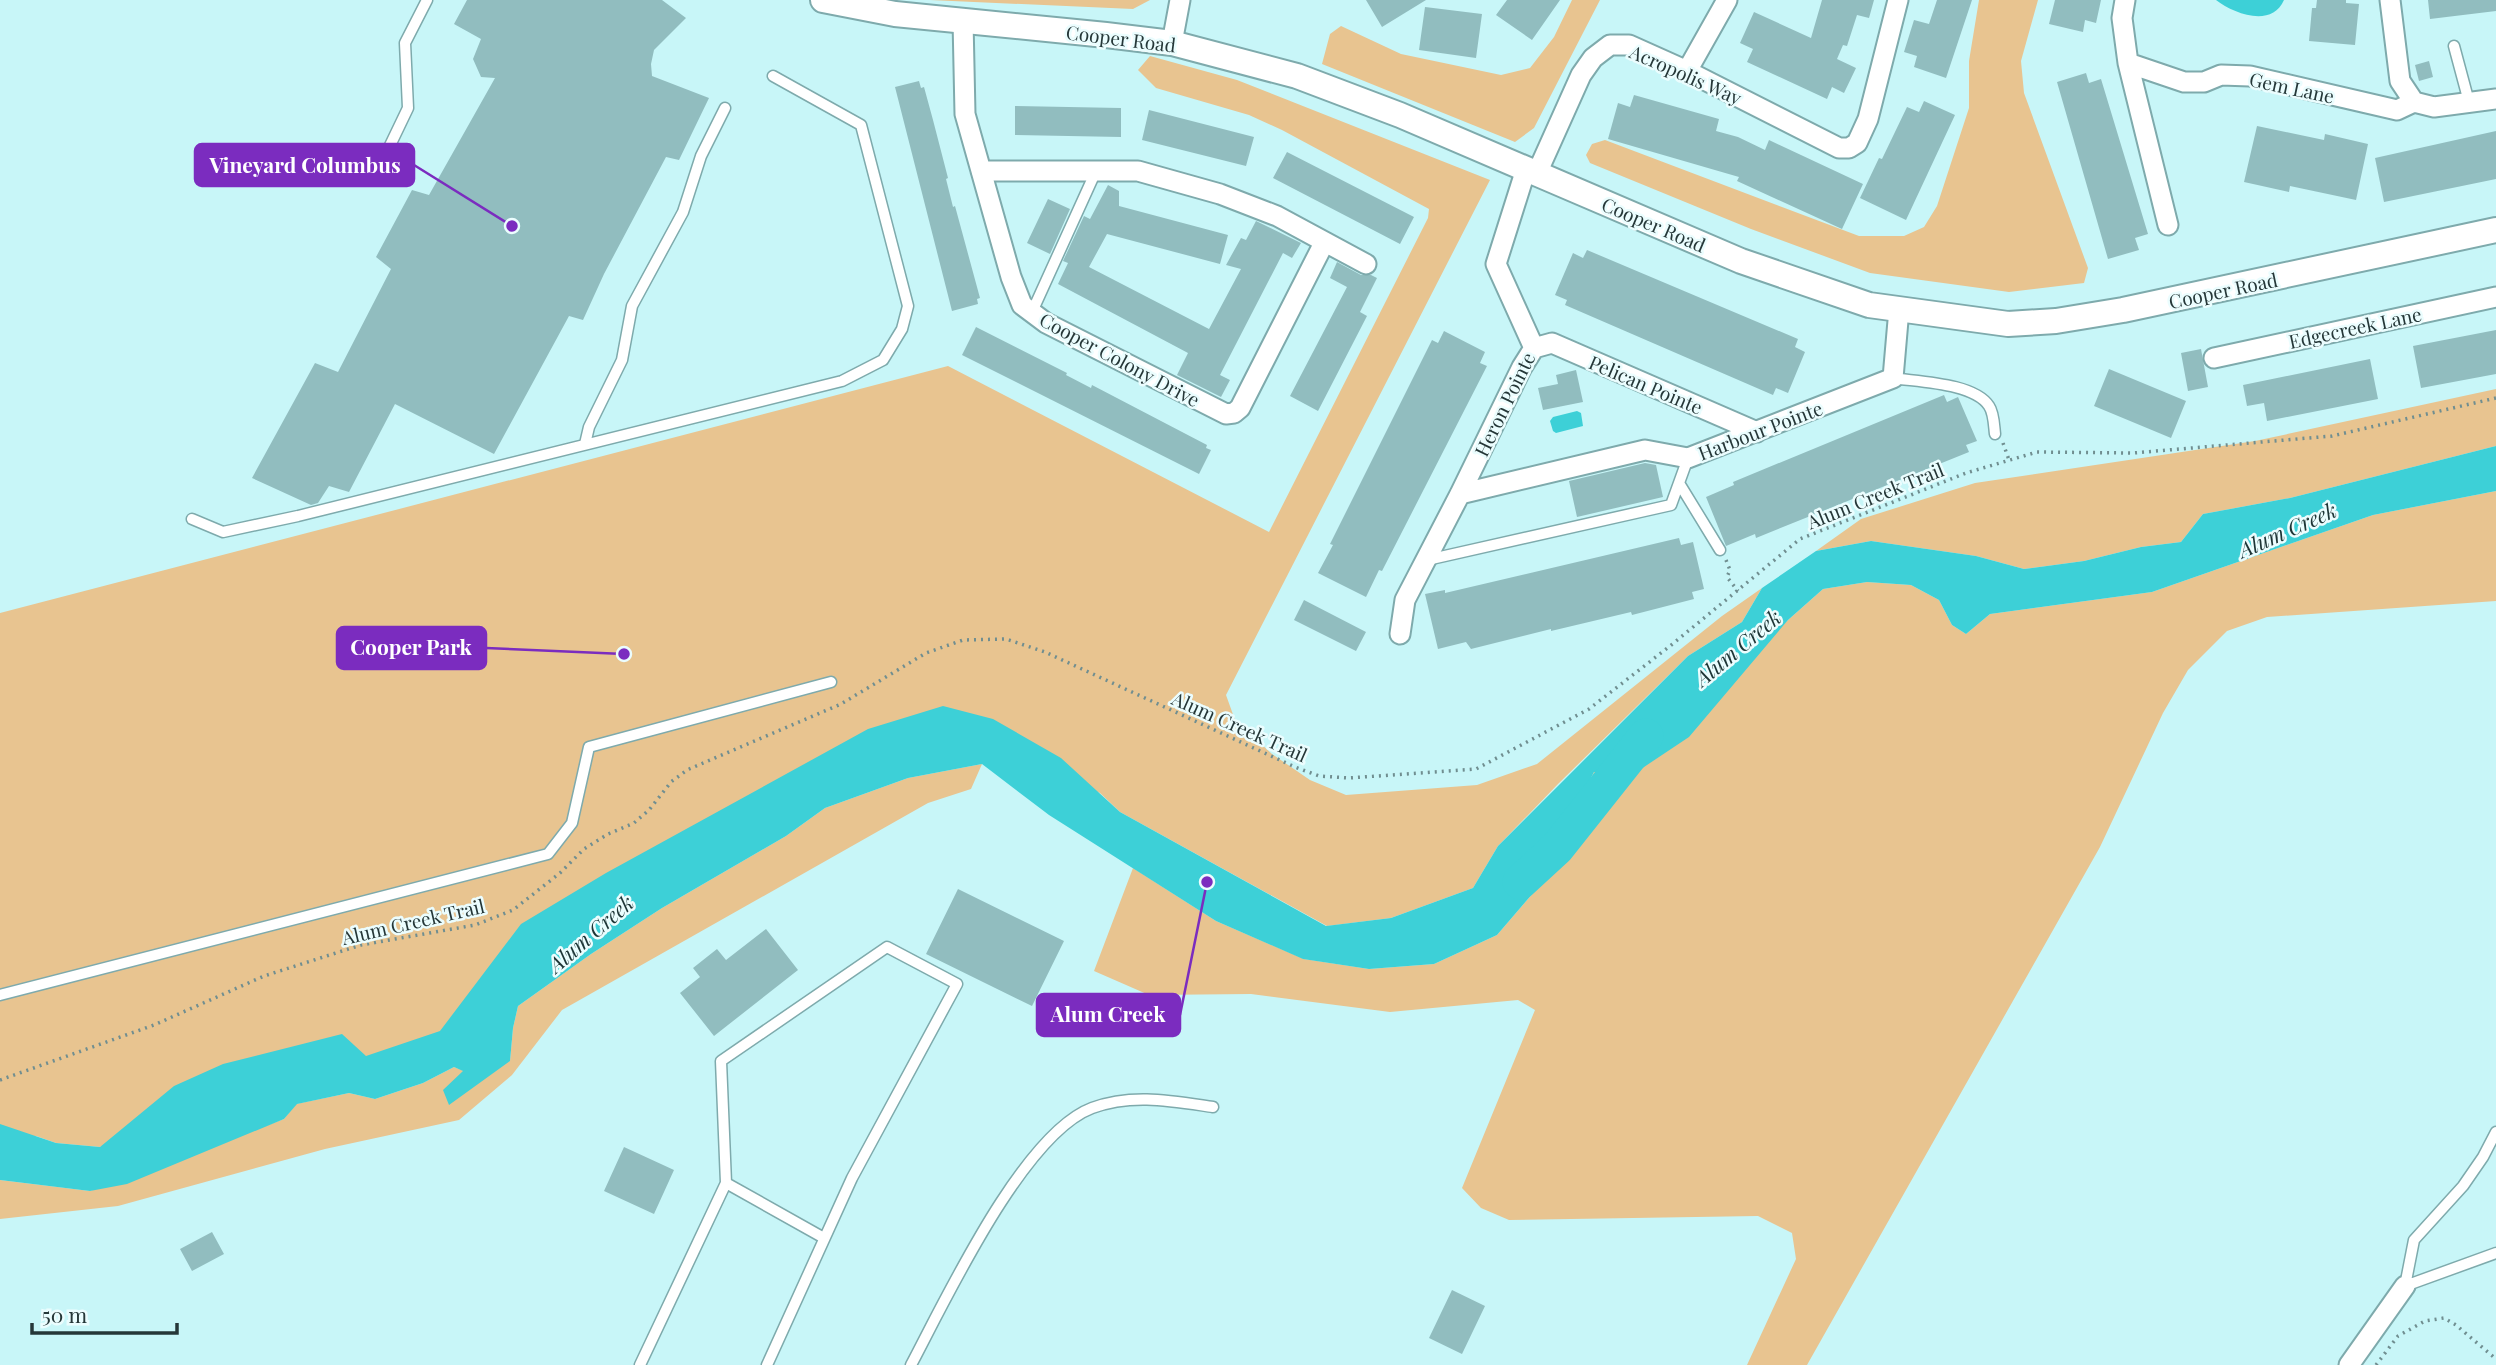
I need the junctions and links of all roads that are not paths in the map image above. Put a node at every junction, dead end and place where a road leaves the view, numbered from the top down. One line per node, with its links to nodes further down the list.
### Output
1 (427, 0): 18 (lane)
2 (823, 0): 8 (street, Cooper Road)
3 (1180, 0): 9 (street)
4 (1727, 0): 12 (street)
5 (1898, 0): 12 (street, Acropolis Way)
6 (2125, 0): 11 (street)
7 (2390, 0): 15 (street)
8 (963, 20): 9 (street, Cooper Road); 21 (street, Cooper Colony Drive)
9 (1171, 43): 20 (street, Cooper Road)
10 (2454, 46): 16 (lane)
11 (2128, 63): 15 (street, Gem Lane); 22 (street)
12 (1686, 71): 20 (street, Acropolis Way)
13 (772, 76): 34 (lane)
14 (2496, 99): 16 (street, Gem Lane)
15 (2414, 102): 16 (street, Gem Lane)
16 (2469, 102)
17 (725, 108): 34 (lane)
18 (384, 158)
19 (1097, 171): 21 (street); 24 (street); 28 (lane)
20 (1531, 171): 27 (street, Cooper Road); 29 (street, Heron Pointe)
21 (981, 172): 28 (street, Cooper Colony Drive)
22 (2168, 225)
23 (2496, 230): 27 (street, Cooper Road)
24 (1324, 243): 25 (street); 28 (street, Cooper Colony Drive)
25 (1366, 264)
26 (2496, 297): 30 (street, Edgecreek Lane)
27 (1899, 309): 31 (street)
28 (1032, 312)
29 (1534, 348): 32 (street, Pelican Pointe); 37 (street, Heron Pointe)
30 (2214, 358)
31 (1894, 378): 32 (street, Harbour Pointe); 33 (lane)
32 (1757, 432): 35 (street, Harbour Pointe)
33 (1995, 434)
34 (584, 444): 38 (lane)
35 (1688, 458): 36 (lane); 37 (street, Harbour Pointe)
36 (1679, 483): 39 (lane); 40 (lane)
37 (1460, 494): 40 (street, Heron Pointe)
38 (192, 519)
39 (1720, 550)
40 (1426, 561): 41 (street, Heron Pointe)
41 (1400, 634)
42 (831, 682): 43 (lane)
43 (0, 995)
44 (1213, 1107): 52 (lane)
45 (2496, 1132): 49 (lane)
46 (726, 1183): 47 (lane); 47 (lane); 50 (lane)
47 (824, 1238): 51 (lane)
48 (2496, 1253): 49 (lane)
49 (2405, 1286): 53 (street)
50 (640, 1365)
51 (766, 1365)
52 (911, 1365)
53 (2349, 1365)

